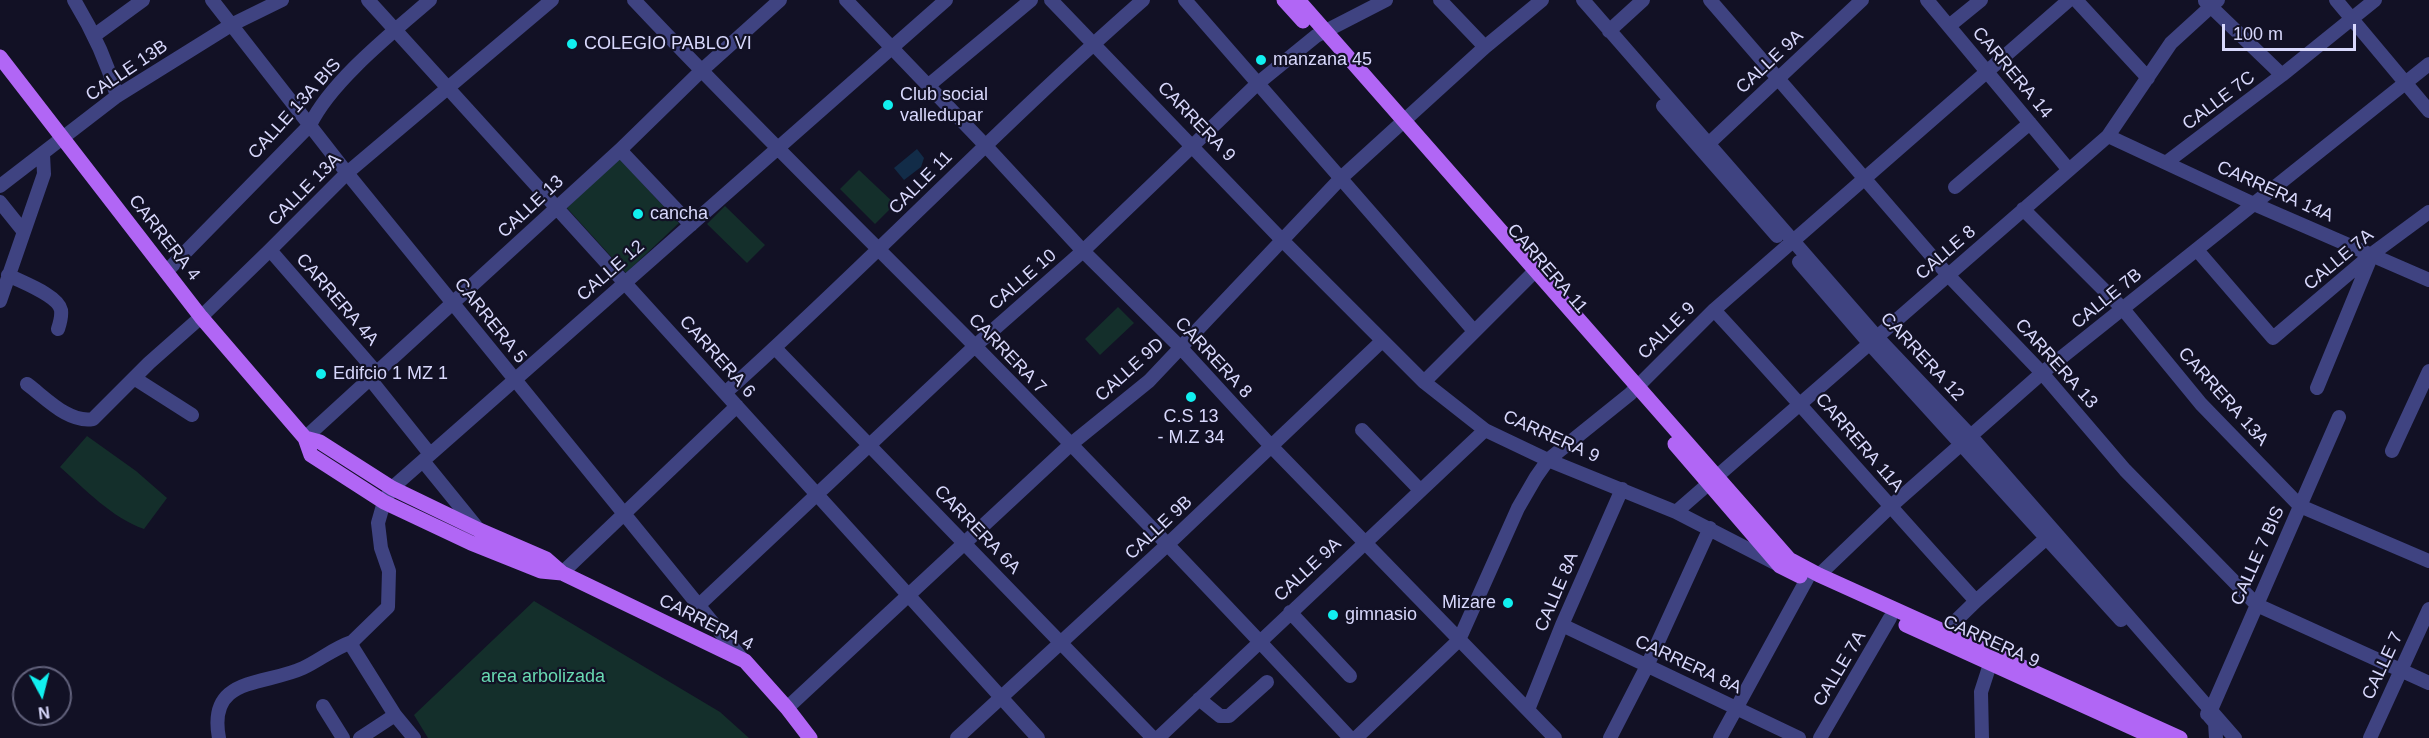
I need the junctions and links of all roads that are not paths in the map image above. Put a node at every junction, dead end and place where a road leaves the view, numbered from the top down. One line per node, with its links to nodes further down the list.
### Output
1 (74, 0): 39 (street)
2 (143, 0): 39 (street)
3 (212, 0): 34 (street, CARRERA 5)
4 (282, 0): 34 (street, CALLE 13B)
5 (368, 0): 36 (street, CARRERA 6)
6 (430, 0): 36 (street, CALLE 13A BIS)
7 (552, 0): 53 (street, CALLE 13A)
8 (634, 0): 45 (street, CARRERA 7)
9 (780, 0): 45 (street, CALLE 13)
10 (846, 0): 41 (street, CARRERA 8)
11 (946, 0): 41 (street, CALLE 12)
12 (1031, 0): 52 (street)
13 (1051, 0): 40 (street, CARRERA 9)
14 (1143, 0): 40 (street, CALLE 11)
15 (1185, 0): 51 (street)
16 (1284, 0): 38 (main road, CARRERA 11)
17 (1298, 0): 38 (main road, CARRERA 11)
18 (1386, 0): 38 (street, CALLE 10)
19 (1440, 0): 42 (street)
20 (1542, 0): 42 (street, CALLE 9D)
21 (1571, 0): 62 (street, CARRERA 12)
22 (1583, 0): 37 (street, CARRERA 12)
23 (1643, 0): 37 (street)
24 (1710, 0): 49 (street, CARRERA 13)
25 (1862, 0): 49 (street, CALLE 9A)
26 (1927, 0): 35 (street, CARRERA 14)
27 (1981, 0): 35 (street)
28 (2069, 0): 46 (street, CALLE 9)
29 (2076, 0): 48 (street)
30 (2336, 0): 33 (street)
31 (2375, 0): 33 (street, CALLE 7C)
32 (2210, 2): 47 (street); 48 (street, CALLE 8)
33 (2352, 20): 47 (street, CALLE 7C); 50 (street)
34 (231, 25): 54 (street, CALLE 13B); 57 (street, CARRERA 5)
35 (1949, 26): 46 (street, CARRERA 14)
36 (395, 30): 53 (street, CARRERA 6); 57 (street, CALLE 13A BIS)
37 (1609, 32): 62 (street, CARRERA 12)
38 (1321, 34): 51 (street, CALLE 10); 58 (main road, CARRERA 11)
39 (95, 35): 54 (street)
40 (1093, 44): 61 (street, CALLE 11); 63 (street, CARRERA 9)
41 (893, 47): 52 (street, CARRERA 8); 64 (street, CALLE 12)
42 (1485, 48): 58 (street, CALLE 9D)
43 (0, 57): 60 (main road, CARRERA 4)
44 (2429, 64): 50 (street, CALLE 7B)
45 (701, 71): 64 (street, CARRERA 7); 65 (street, CALLE 13)
46 (1987, 71): 56 (street, CARRERA 14); 71 (street, CALLE 9)
47 (2282, 75): 67 (street, CALLE 7C)
48 (2148, 78): 59 (street, CALLE 8)
49 (1777, 80): 62 (street, CALLE 9A); 71 (street, CARRERA 13)
50 (2406, 83): 55 (street); 75 (street, CALLE 7B)
51 (1257, 84): 63 (street, CALLE 10); 70 (street)
52 (928, 85): 61 (street, CARRERA 8)
53 (447, 87): 69 (street, CALLE 13A); 76 (street, CARRERA 6)
54 (117, 96): 60 (street, CALLE 13B)
55 (2429, 111)
56 (2030, 123): 68 (street, CARRERA 14); 73 (street)
57 (310, 125): 69 (street, CARRERA 5); 88 (street, CALLE 13A BIS)
58 (1401, 125): 70 (street, CALLE 9D); 89 (main road, CARRERA 11)
59 (2108, 136): 67 (street, CARRERA 14A); 68 (street, CALLE 8)
60 (62, 140): 66 (street, CALLE 13B); 88 (main road, CARRERA 4)
61 (985, 145): 84 (street, CALLE 11); 86 (street, CARRERA 8)
62 (1706, 146): 82 (street, CARRERA 12)
63 (1192, 147): 81 (street, CARRERA 9); 86 (street, CALLE 10)
64 (778, 148): 79 (street, CALLE 12); 84 (street, CARRERA 7)
65 (620, 150): 76 (street, CALLE 13); 79 (street)
66 (43, 154): 72 (street, CALLE 13B); 80 (street)
67 (2167, 162): 75 (street, CARRERA 14A)
68 (2068, 170): 77 (street, CALLE 8)
69 (347, 173): 83 (street, CALLE 13A); 95 (street, CARRERA 5)
70 (1341, 178): 81 (street, CALLE 9D); 100 (street)
71 (1864, 178): 82 (street, CALLE 9); 91 (street, CARRERA 13)
72 (0, 186)
73 (1955, 187)
74 (0, 202): 80 (street)
75 (2254, 204): 85 (street, CALLE 7B); 87 (street, CARRERA 14A)
76 (557, 208): 93 (street, CARRERA 6); 95 (street, CALLE 13)
77 (2023, 209): 91 (street, CALLE 8); 96 (street, CARRERA 13A)
78 (2429, 212): 87 (street, CALLE 7A)
79 (691, 225): 93 (street, CALLE 12)
80 (24, 232): 90 (street)
81 (1281, 239): 102 (street, CARRERA 9); 105 (street, CALLE 9D)
82 (1790, 243): 97 (street, CALLE 9); 101 (street, CARRERA 12)
83 (270, 250): 98 (street, CALLE 13A); 108 (street, CARRERA 4A)
84 (879, 250): 103 (street, CARRERA 7); 104 (street, CALLE 11)
85 (2197, 250): 87 (street, CALLE 7A); 96 (street, CALLE 7B)
86 (1083, 251): 103 (street, CALLE 10); 105 (street, CARRERA 8)
87 (2372, 254): 92 (street, CARRERA 14A); 113 (street)
88 (166, 272): 98 (main road, CARRERA 4)
89 (1532, 274): 100 (street); 114 (main road, CARRERA 11)
90 (8, 275): 94 (street); 99 (street)
91 (1948, 275): 101 (street, CALLE 8); 107 (street, CARRERA 13)
92 (2429, 280)
93 (625, 283): 110 (street, CALLE 12); 115 (street, CARRERA 6)
94 (0, 301)
95 (453, 303): 108 (street, CALLE 13); 110 (street, CARRERA 5)
96 (2123, 309): 107 (street, CALLE 7B); 136 (street, CARRERA 13A)
97 (1714, 310): 114 (street, CALLE 9); 116 (street, CARRERA 11A)
98 (201, 317): 109 (street, CALLE 13A); 122 (main road, CARRERA 4)
99 (58, 329)
100 (1474, 331): 111 (street)
101 (1873, 340): 116 (street, CALLE 8); 123 (street, CARRERA 12)
102 (1383, 341): 111 (street, CARRERA 9); 126 (street, CALLE 9B)
103 (975, 346): 124 (street, CALLE 10); 125 (street, CARRERA 7)
104 (775, 348): 115 (street, CALLE 11); 124 (street, CARRERA 6A)
105 (1181, 348): 125 (street, CALLE 9D); 126 (street, CARRERA 8)
106 (2429, 371): 127 (street)
107 (2042, 373): 123 (street, CALLE 7B); 152 (street, CARRERA 13)
108 (374, 376): 122 (street, CALLE 13); 128 (street, CARRERA 4A)
109 (134, 378): 112 (street, CALLE 13A); 118 (street)
110 (515, 380): 128 (street, CALLE 12); 139 (street, CARRERA 5)
111 (1424, 382): 120 (street, CARRERA 9)
112 (27, 384)
113 (2317, 388)
114 (1634, 390): 129 (street, CALLE 9); 130 (main road, CARRERA 11)
115 (725, 393): 117 (street, CARRERA 6)
116 (1801, 403): 130 (street, CALLE 8); 137 (street, CARRERA 11A)
117 (737, 406): 134 (street, CARRERA 6); 139 (street)
118 (192, 415)
119 (2339, 417): 136 (street, CALLE 7 BIS)
120 (1485, 429): 129 (street, CARRERA 9); 133 (street, CALLE 9A)
121 (1362, 430): 133 (street)
122 (305, 438): 131 (main road, CARRERA 4); 135 (main road, CARRERA 4)
123 (1966, 440): 137 (street, CALLE 7B); 142 (street, CARRERA 12)
124 (870, 445): 134 (street, CALLE 10); 144 (street, CARRERA 6A)
125 (1070, 445): 144 (street, CALLE 9D); 145 (street, CARRERA 7)
126 (1271, 446): 143 (street, CARRERA 8); 145 (street, CALLE 9B)
127 (2392, 452)
128 (426, 458): 131 (street, CALLE 12); 141 (street, CARRERA 4A)
129 (1548, 460): 132 (street, CARRERA 9); 159 (street, CALLE 9)
130 (1713, 479): 138 (street, CALLE 8); 147 (main road, CARRERA 11)
131 (392, 488): 135 (street, CALLE 12); 141 (main road, CARRERA 4)
132 (1622, 489): 138 (street, CARRERA 9); 157 (street, CALLE 8A)
133 (1420, 490): 143 (street, CALLE 9A)
134 (817, 495): 150 (street, CARRERA 6); 153 (street, CALLE 10)
135 (384, 502): 148 (main road, CARRERA 4); 161 (street, CALLE 12)
136 (2300, 506): 146 (street, CARRERA 13A); 152 (street, CALLE 7 BIS)
137 (1890, 507): 149 (street, CALLE 7B); 151 (street, CARRERA 11A)
138 (1676, 512): 140 (street, CARRERA 9)
139 (623, 514): 148 (street); 153 (street, CARRERA 5)
140 (1710, 528): 147 (street, CARRERA 9); 165 (street)
141 (479, 530): 148 (main road, CARRERA 4)
142 (2051, 535): 151 (street); 176 (street, CARRERA 12)
143 (1365, 541): 155 (street, CALLE 9A); 159 (street, CARRERA 8)
144 (964, 542): 150 (street, CALLE 9D); 162 (street, CARRERA 6A)
145 (1167, 545): 160 (street, CARRERA 7); 162 (street, CALLE 9B)
146 (2429, 561)
147 (1784, 562): 149 (main road, CARRERA 9)
148 (562, 573): 164 (main road, CARRERA 4)
149 (1813, 577): 156 (main road, CARRERA 9); 158 (main road, CARRERA 9); 174 (street, CALLE 7B)
150 (910, 596): 170 (street, CARRERA 6); 173 (street, CALLE 9D)
151 (1976, 601): 158 (street)
152 (2257, 604): 166 (street, CARRERA 13); 176 (street, CALLE 7 BIS)
153 (698, 606): 164 (street, CARRERA 5)
154 (2429, 609): 166 (street, CALLE 7)
155 (1290, 612): 160 (street, CALLE 9A); 167 (street)
156 (1890, 618): 158 (main road, CARRERA 9); 193 (street, CALLE 7A)
157 (1562, 625): 165 (street, CARRERA 8A); 175 (street, CALLE 8A)
158 (1940, 635): 163 (main road, CARRERA 9)
159 (1460, 640): 175 (street, CARRERA 8); 189 (street, CALLE 9)
160 (1260, 641): 171 (street, CALLE 9A); 188 (street, CARRERA 7)
161 (352, 642): 177 (street); 179 (street, CALLE 12)
162 (1062, 642): 170 (street, CALLE 9B); 186 (street, CARRERA 6A)
163 (1992, 658): 194 (street); 195 (main road, CARRERA 9); 196 (main road, CARRERA 9)
164 (745, 661): 173 (main road, CARRERA 4)
165 (1647, 666): 174 (street, CARRERA 8A); 190 (street)
166 (2400, 670): 169 (street, CARRERA 13); 199 (street, CALLE 7)
167 (1350, 676)
168 (1267, 682): 171 (street)
169 (2429, 683)
170 (1001, 697): 184 (street, CALLE 9B); 185 (street, CARRERA 6)
171 (1199, 699): 187 (street, CALLE 9A)
172 (323, 706): 180 (street)
173 (787, 708): 183 (main road, CARRERA 4)
174 (1736, 708): 191 (street, CALLE 7B); 192 (street, CARRERA 8A)
175 (1528, 710): 178 (street, CARRERA 8)
176 (2209, 712): 197 (street, CARRERA 12); 198 (street, CARRERA 12)
177 (395, 715): 181 (street); 182 (street)
178 (1549, 736)
179 (219, 738)
180 (343, 738)
181 (360, 738)
182 (414, 738)
183 (810, 738)
184 (957, 738)
185 (1038, 738)
186 (1153, 738)
187 (1158, 738)
188 (1350, 738)
189 (1356, 738)
190 (1610, 738)
191 (1720, 738)
192 (1799, 738)
193 (1820, 738)
194 (1982, 738)
195 (2155, 738)
196 (2180, 738)
197 (2216, 738)
198 (2235, 738)
199 (2370, 738)

